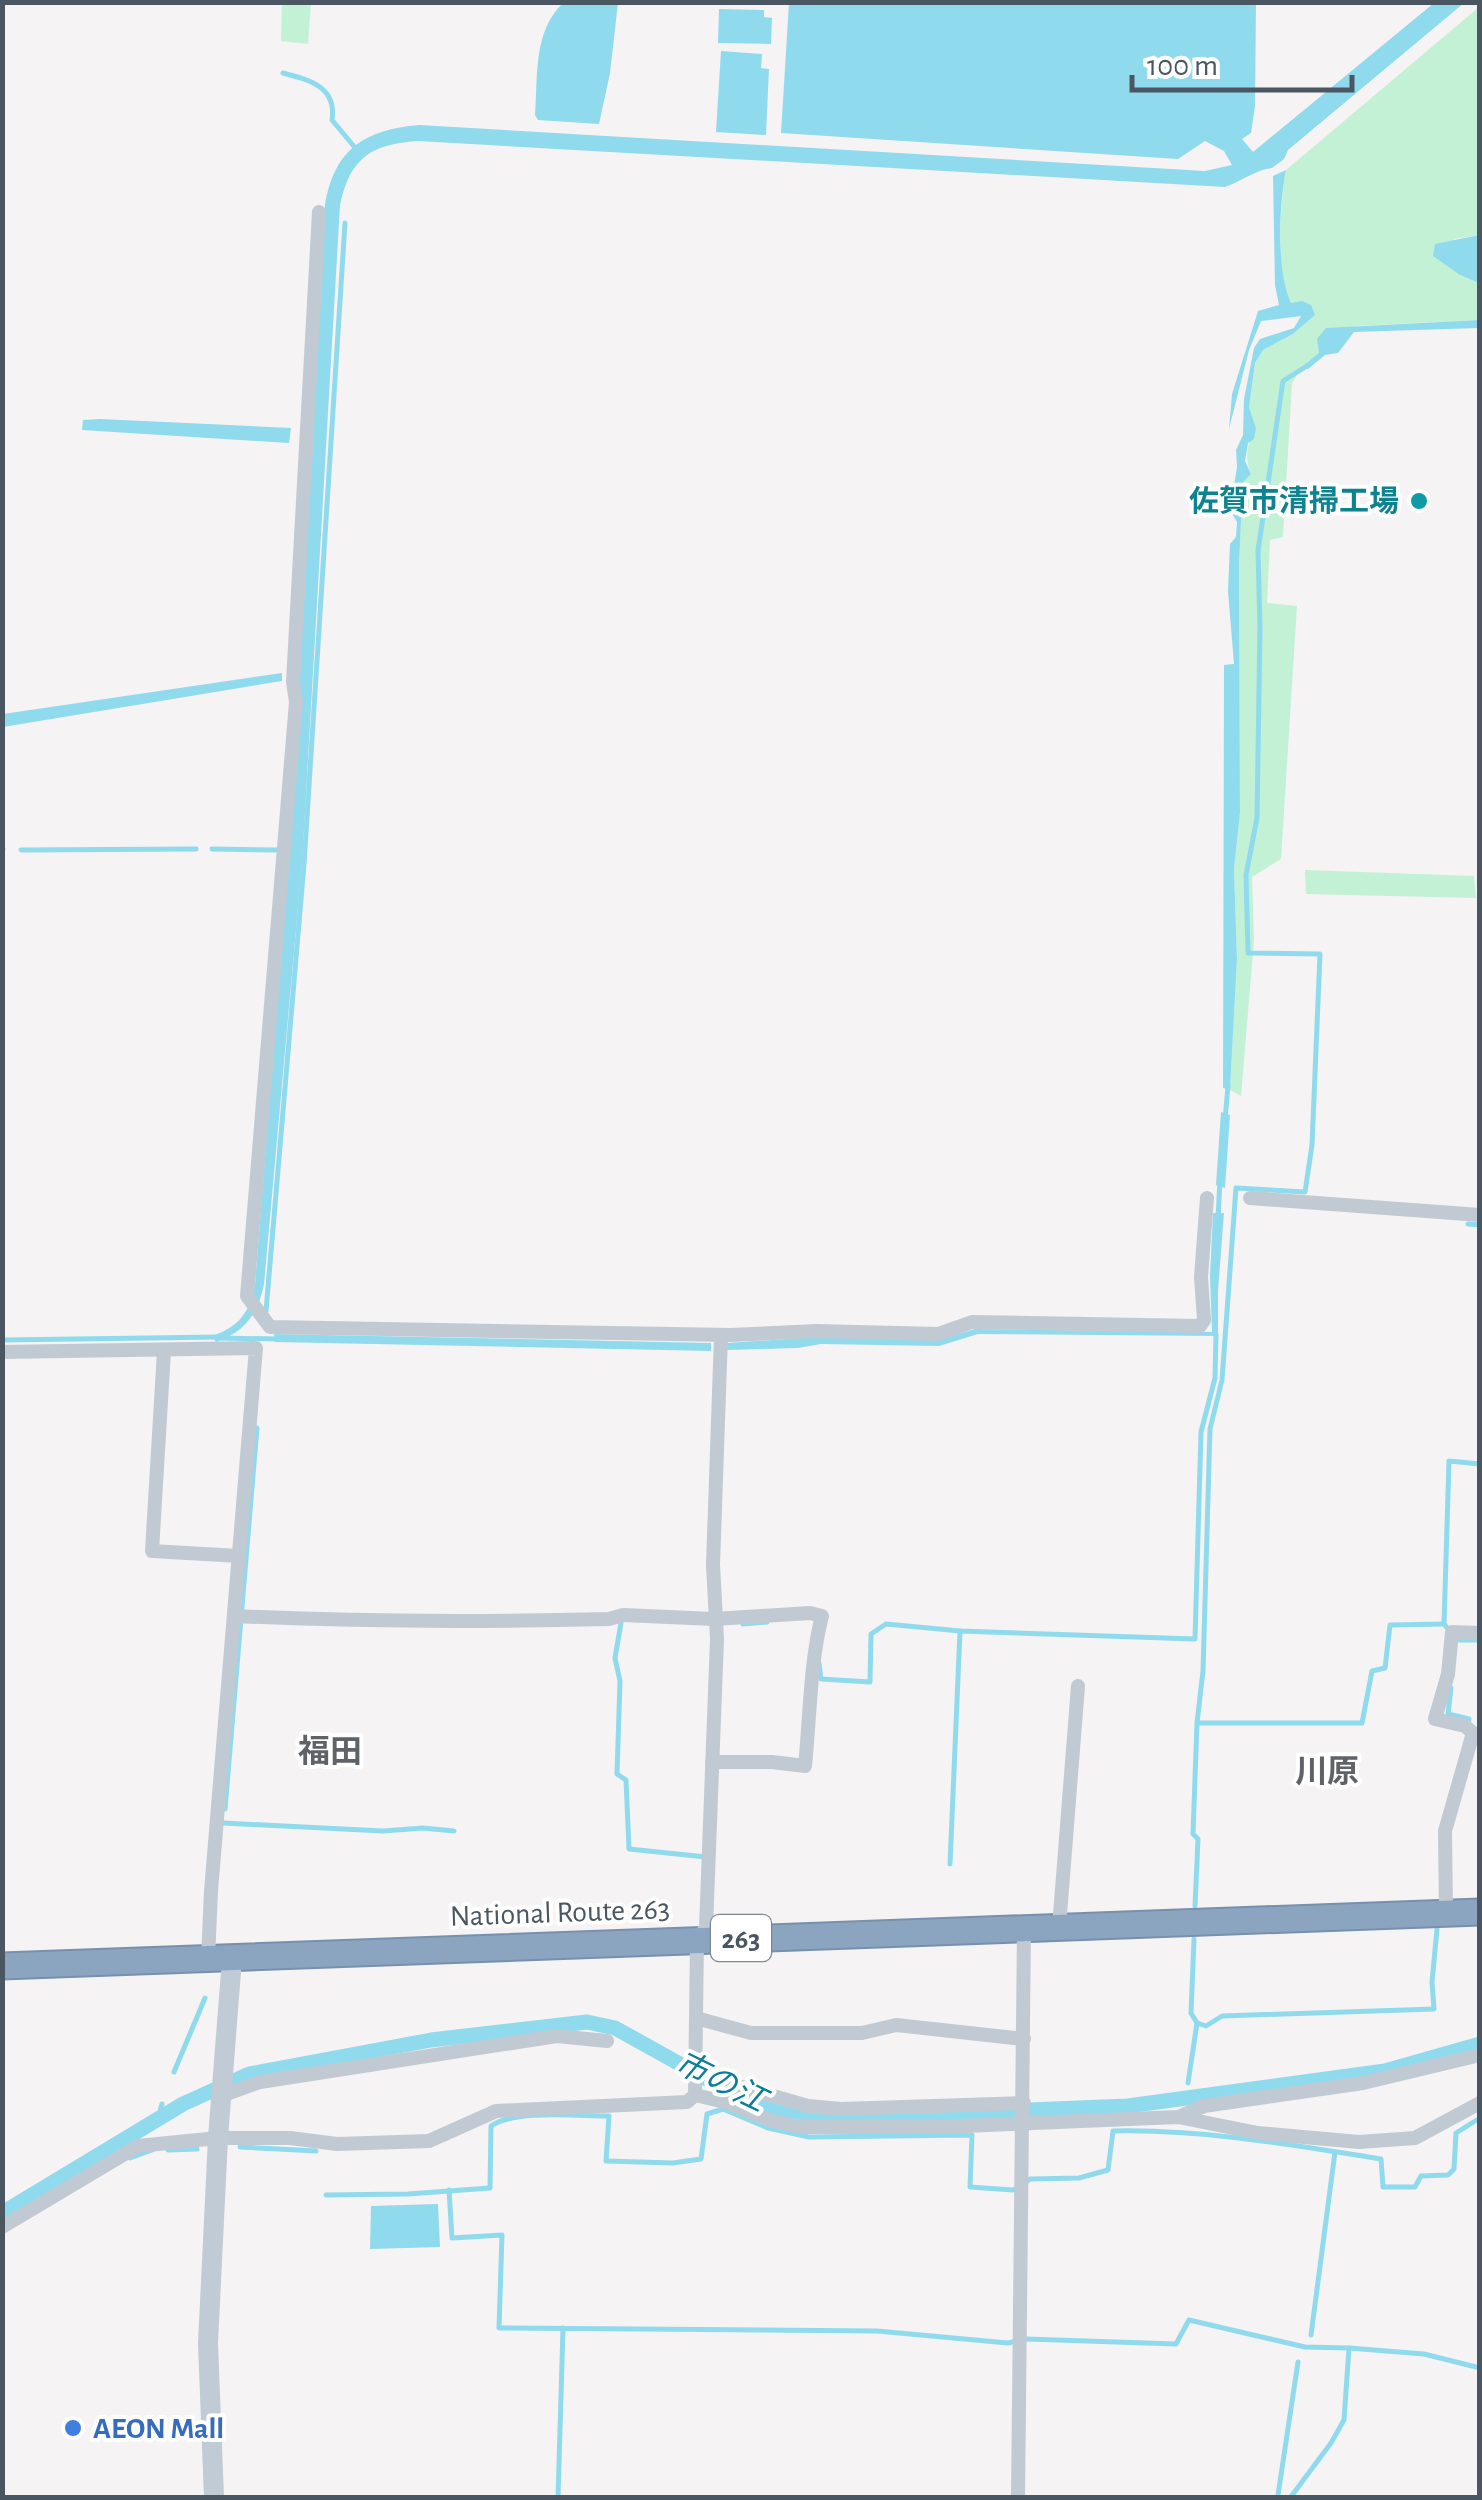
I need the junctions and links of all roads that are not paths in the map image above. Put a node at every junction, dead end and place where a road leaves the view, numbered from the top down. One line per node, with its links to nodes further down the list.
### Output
1 (320, 212): 5 (street)
2 (1207, 1198): 5 (street)
3 (1250, 1198): 4 (street)
4 (1472, 1214)
5 (720, 1343): 10 (street)
6 (164, 1351): 7 (street); 8 (street); 8 (street)
7 (2, 1352)
8 (240, 1556): 9 (street)
9 (241, 1616): 10 (street); 19 (street)
10 (714, 1619): 13 (street); 13 (street)
11 (1480, 1633): 15 (street)
12 (1078, 1686): 16 (street)
13 (717, 1762): 18 (street)
14 (1480, 1912): 15 (highway, National Route 263 / 263)
15 (1446, 1913): 16 (highway, National Route 263 / 263)
16 (1059, 1927): 17 (highway, National Route 263 / 263)
17 (1024, 1929): 18 (highway, National Route 263 / 263); 22 (street)
18 (697, 1940): 19 (highway, National Route 263 / 263); 21 (street)
19 (220, 1959): 20 (highway, National Route 263 / 263); 26 (street)
20 (2, 1966)
21 (696, 2018): 22 (street); 25 (street)
22 (1024, 2039): 29 (street)
23 (606, 2041): 26 (street)
24 (1480, 2055): 30 (street)
25 (696, 2064): 27 (street); 29 (street)
26 (222, 2086): 32 (street)
27 (695, 2089): 31 (street); 32 (street)
28 (1480, 2102): 30 (street)
29 (1024, 2103): 31 (street)
30 (1178, 2117): 31 (street)
31 (1024, 2125): 35 (street)
32 (218, 2138): 33 (street); 34 (street)
33 (2, 2227)
34 (214, 2498)
35 (1018, 2498)

